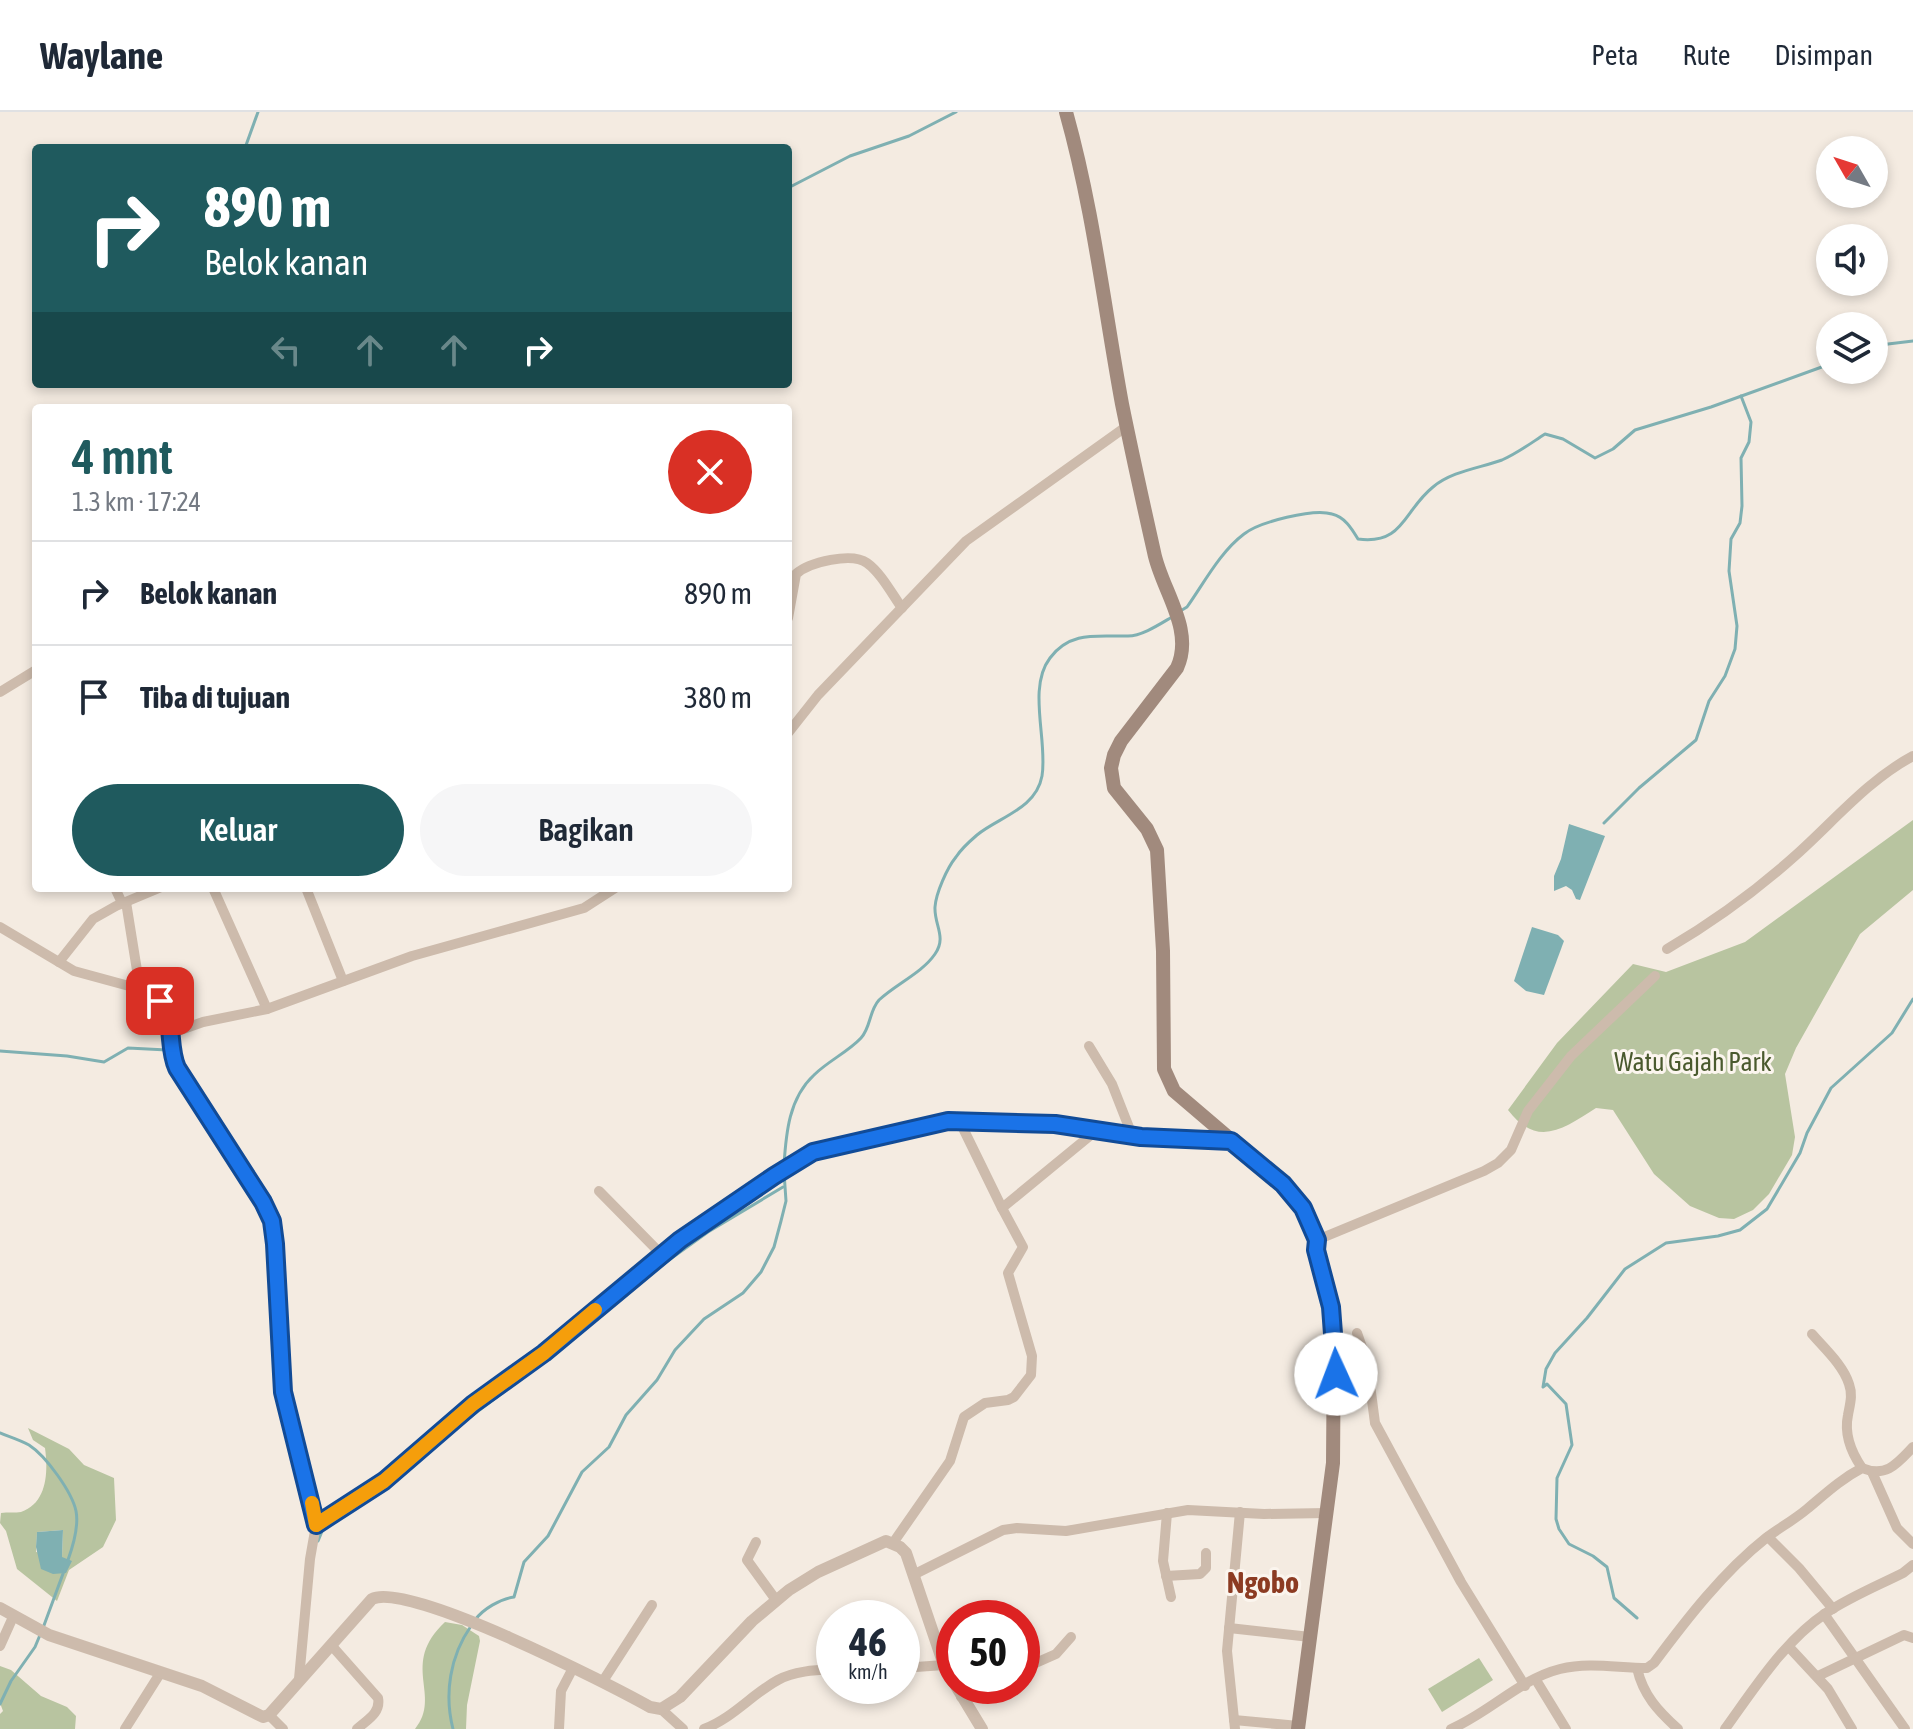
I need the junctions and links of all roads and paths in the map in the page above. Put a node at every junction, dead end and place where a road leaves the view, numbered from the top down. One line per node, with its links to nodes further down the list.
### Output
1 (1066, 112): 2 (main road)
2 (1127, 426): 4 (street); 27 (main road)
3 (792, 596): 4 (street)
4 (902, 608): 7 (street)
5 (32, 672): 6 (street)
6 (0, 692)
7 (792, 728)
8 (1913, 756): 16 (street)
9 (117, 892): 14 (street)
10 (150, 892): 14 (street)
11 (215, 892): 21 (street)
12 (308, 892): 19 (street)
13 (609, 892): 19 (street)
14 (124, 903): 17 (street); 20 (street)
15 (0, 927): 17 (street)
16 (1667, 949)
17 (59, 962): 20 (street)
18 (1655, 976): 30 (street)
19 (343, 981): 21 (street)
20 (140, 989): 22 (street)
21 (267, 1009): 22 (street)
22 (169, 1034): 39 (street)
23 (1089, 1046): 26 (street)
24 (959, 1120): 25 (street); 29 (street); 31 (street)
25 (1097, 1130): 26 (street); 29 (street)
26 (1132, 1135): 27 (street)
27 (1231, 1141): 30 (main road)
28 (599, 1191): 31 (street)
29 (1002, 1208): 42 (street)
30 (1317, 1240): 38 (main road)
31 (662, 1255): 39 (street)
32 (1357, 1333): 72 (street)
33 (1812, 1334): 35 (street)
34 (1913, 1447): 35 (street)
35 (1867, 1470): 40 (street); 43 (street)
36 (1240, 1512): 37 (street); 38 (street); 54 (street)
37 (1167, 1513): 46 (street); 47 (street)
38 (1326, 1513): 56 (main road)
39 (316, 1525): 69 (street)
40 (1768, 1537): 52 (street); 65 (street)
41 (756, 1542): 49 (street)
42 (893, 1543): 46 (street); 49 (street)
43 (1913, 1544)
44 (1206, 1553): 47 (street)
45 (1913, 1565): 52 (street)
46 (913, 1575): 58 (street)
47 (1166, 1576): 48 (street)
48 (1171, 1597)
49 (776, 1600): 74 (street)
50 (652, 1605): 71 (street)
51 (0, 1608): 53 (street)
52 (1828, 1612): 61 (street); 62 (street)
53 (13, 1617): 59 (street); 67 (street)
54 (1229, 1628): 56 (street); 76 (street)
55 (1071, 1637): 63 (street)
56 (1310, 1637): 77 (main road)
57 (1913, 1638): 62 (street)
58 (936, 1642)
59 (0, 1646)
60 (332, 1646): 64 (street); 69 (street); 80 (street)
61 (1789, 1647): 68 (street); 88 (street)
62 (1855, 1657): 68 (street); 90 (street)
63 (1040, 1661)
64 (573, 1668): 71 (street); 81 (street)
65 (1637, 1668): 70 (street); 87 (street)
66 (816, 1670): 83 (street)
67 (161, 1672): 75 (street); 78 (street)
68 (1818, 1676): 89 (street)
69 (299, 1679): 75 (street)
70 (1536, 1680): 72 (street); 86 (street)
71 (603, 1681): 74 (street)
72 (1525, 1686): 85 (street)
73 (966, 1704): 84 (street)
74 (661, 1709): 82 (street)
75 (263, 1720): 79 (street)
76 (1234, 1725): 77 (street)
77 (1298, 1727)
78 (125, 1729)
79 (283, 1729)
80 (357, 1729)
81 (559, 1729)
82 (683, 1729)
83 (704, 1729)
84 (982, 1729)
85 (1451, 1729)
86 (1566, 1729)
87 (1678, 1729)
88 (1725, 1729)
89 (1852, 1729)
90 (1905, 1729)

